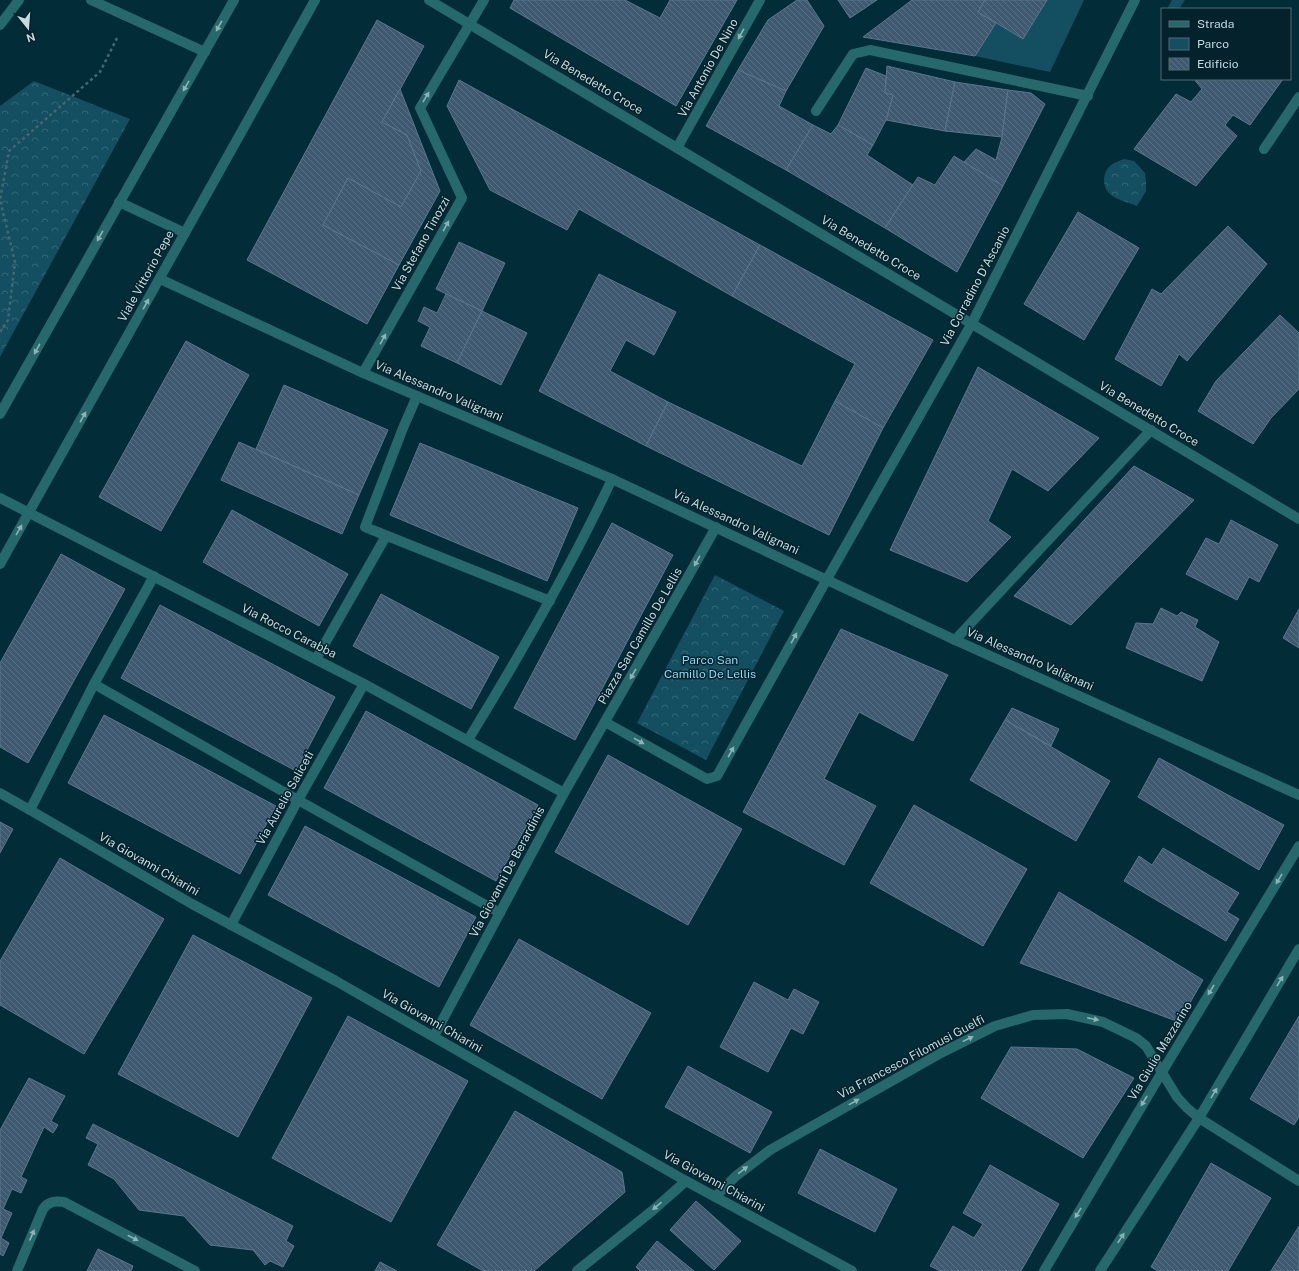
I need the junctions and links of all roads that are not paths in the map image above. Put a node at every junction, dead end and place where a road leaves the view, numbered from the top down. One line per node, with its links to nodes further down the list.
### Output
1 (19, 0): 10 (street)
2 (91, 0): 11 (street)
3 (234, 0): 11 (street, one-way to 11)
4 (314, 0): 18 (street, Viale Vittorio Pepe)
5 (429, 0): 9 (street, Via Benedetto Croce)
6 (484, 0): 9 (street, Via Stefano Tinozzi)
7 (760, 0): 15 (street, Via Antonio De Nino, one-way to 15)
8 (1135, 0): 12 (street, Via Corradino D'Ascanio)
9 (469, 24): 15 (street, Via Benedetto Croce); 21 (street, Via Stefano Tinozzi, one-way to 9)
10 (0, 25)
11 (205, 52): 17 (street, one-way to 17)
12 (1088, 96): 14 (street); 20 (street, Via Corradino D'Ascanio)
13 (1299, 96): 16 (street)
14 (816, 111)
15 (677, 148): 20 (street, Via Benedetto Croce)
16 (1264, 149)
17 (119, 202): 18 (street); 23 (street, one-way to 23)
18 (185, 233): 19 (street, Viale Vittorio Pepe)
19 (160, 279): 21 (street, Via Alessandro Valignani); 27 (street, Viale Vittorio Pepe, one-way to 19)
20 (972, 323): 24 (street, Via Benedetto Croce); 33 (street, Via Corradino D'Ascanio)
21 (363, 373): 22 (street, Via Alessandro Valignani)
22 (417, 396): 25 (street, Via Alessandro Valignani); 30 (street)
23 (0, 414)
24 (1151, 430): 28 (street, Via Benedetto Croce); 35 (street)
25 (612, 479): 29 (street, Via Alessandro Valignani); 34 (street)
26 (0, 498): 27 (street, Via Rocco Carabba)
27 (30, 512): 31 (street, Viale Vittorio Pepe, one-way to 27); 32 (street, Via Rocco Carabba)
28 (1299, 519)
29 (716, 527): 33 (street, Via Alessandro Valignani); 39 (street, Piazza San Camillo De Lellis, one-way to 39)
30 (386, 536): 34 (street); 36 (street)
31 (0, 564)
32 (154, 576): 36 (street, Via Rocco Carabba); 37 (street)
33 (827, 579): 35 (street, Via Alessandro Valignani); 39 (street, Piazza San Camillo De Lellis, one-way to 33)
34 (550, 601): 40 (street)
35 (955, 640): 43 (street, Via Alessandro Valignani)
36 (316, 659): 38 (street, Via Rocco Carabba)
37 (94, 684): 44 (street); 45 (street)
38 (364, 684): 40 (street, Via Rocco Carabba); 44 (street, Via Aurelio Saliceti)
39 (605, 722): 42 (street, Via Giovanni De Berardinis)
40 (468, 740): 42 (street, Via Rocco Carabba)
41 (0, 793): 45 (street, Via Giovanni Chiarini)
42 (564, 793): 47 (street, Via Giovanni De Berardinis)
43 (1299, 795)
44 (298, 800): 47 (street); 48 (street, Via Aurelio Saliceti)
45 (30, 810): 48 (street, Via Giovanni Chiarini)
46 (1299, 846): 51 (street, Via Giulio Mazzarino, one-way to 51)
47 (500, 913): 50 (street, Via Giovanni De Berardinis)
48 (231, 925): 50 (street, Via Giovanni Chiarini)
49 (1299, 949): 52 (street, one-way to 49)
50 (434, 1036): 53 (street, Via Giovanni Chiarini)
51 (1162, 1072): 52 (street, Via Francesco Filomusi Guelfi); 55 (street, Via Francesco Filomusi Guelfi, one-way to 51); 60 (street, Via Giulio Mazzarino, one-way to 60)
52 (1199, 1118): 54 (street, Via Francesco Filomusi Guelfi); 61 (street, one-way to 52)
53 (686, 1181): 55 (street, Via Giovanni Chiarini); 58 (street, one-way to 58)
54 (1299, 1181)
55 (715, 1197): 59 (street, Via Giovanni Chiarini)
56 (17, 1271): 57 (street, one-way to 57)
57 (195, 1271)
58 (577, 1271)
59 (852, 1271)
60 (1044, 1271)
61 (1100, 1271)

